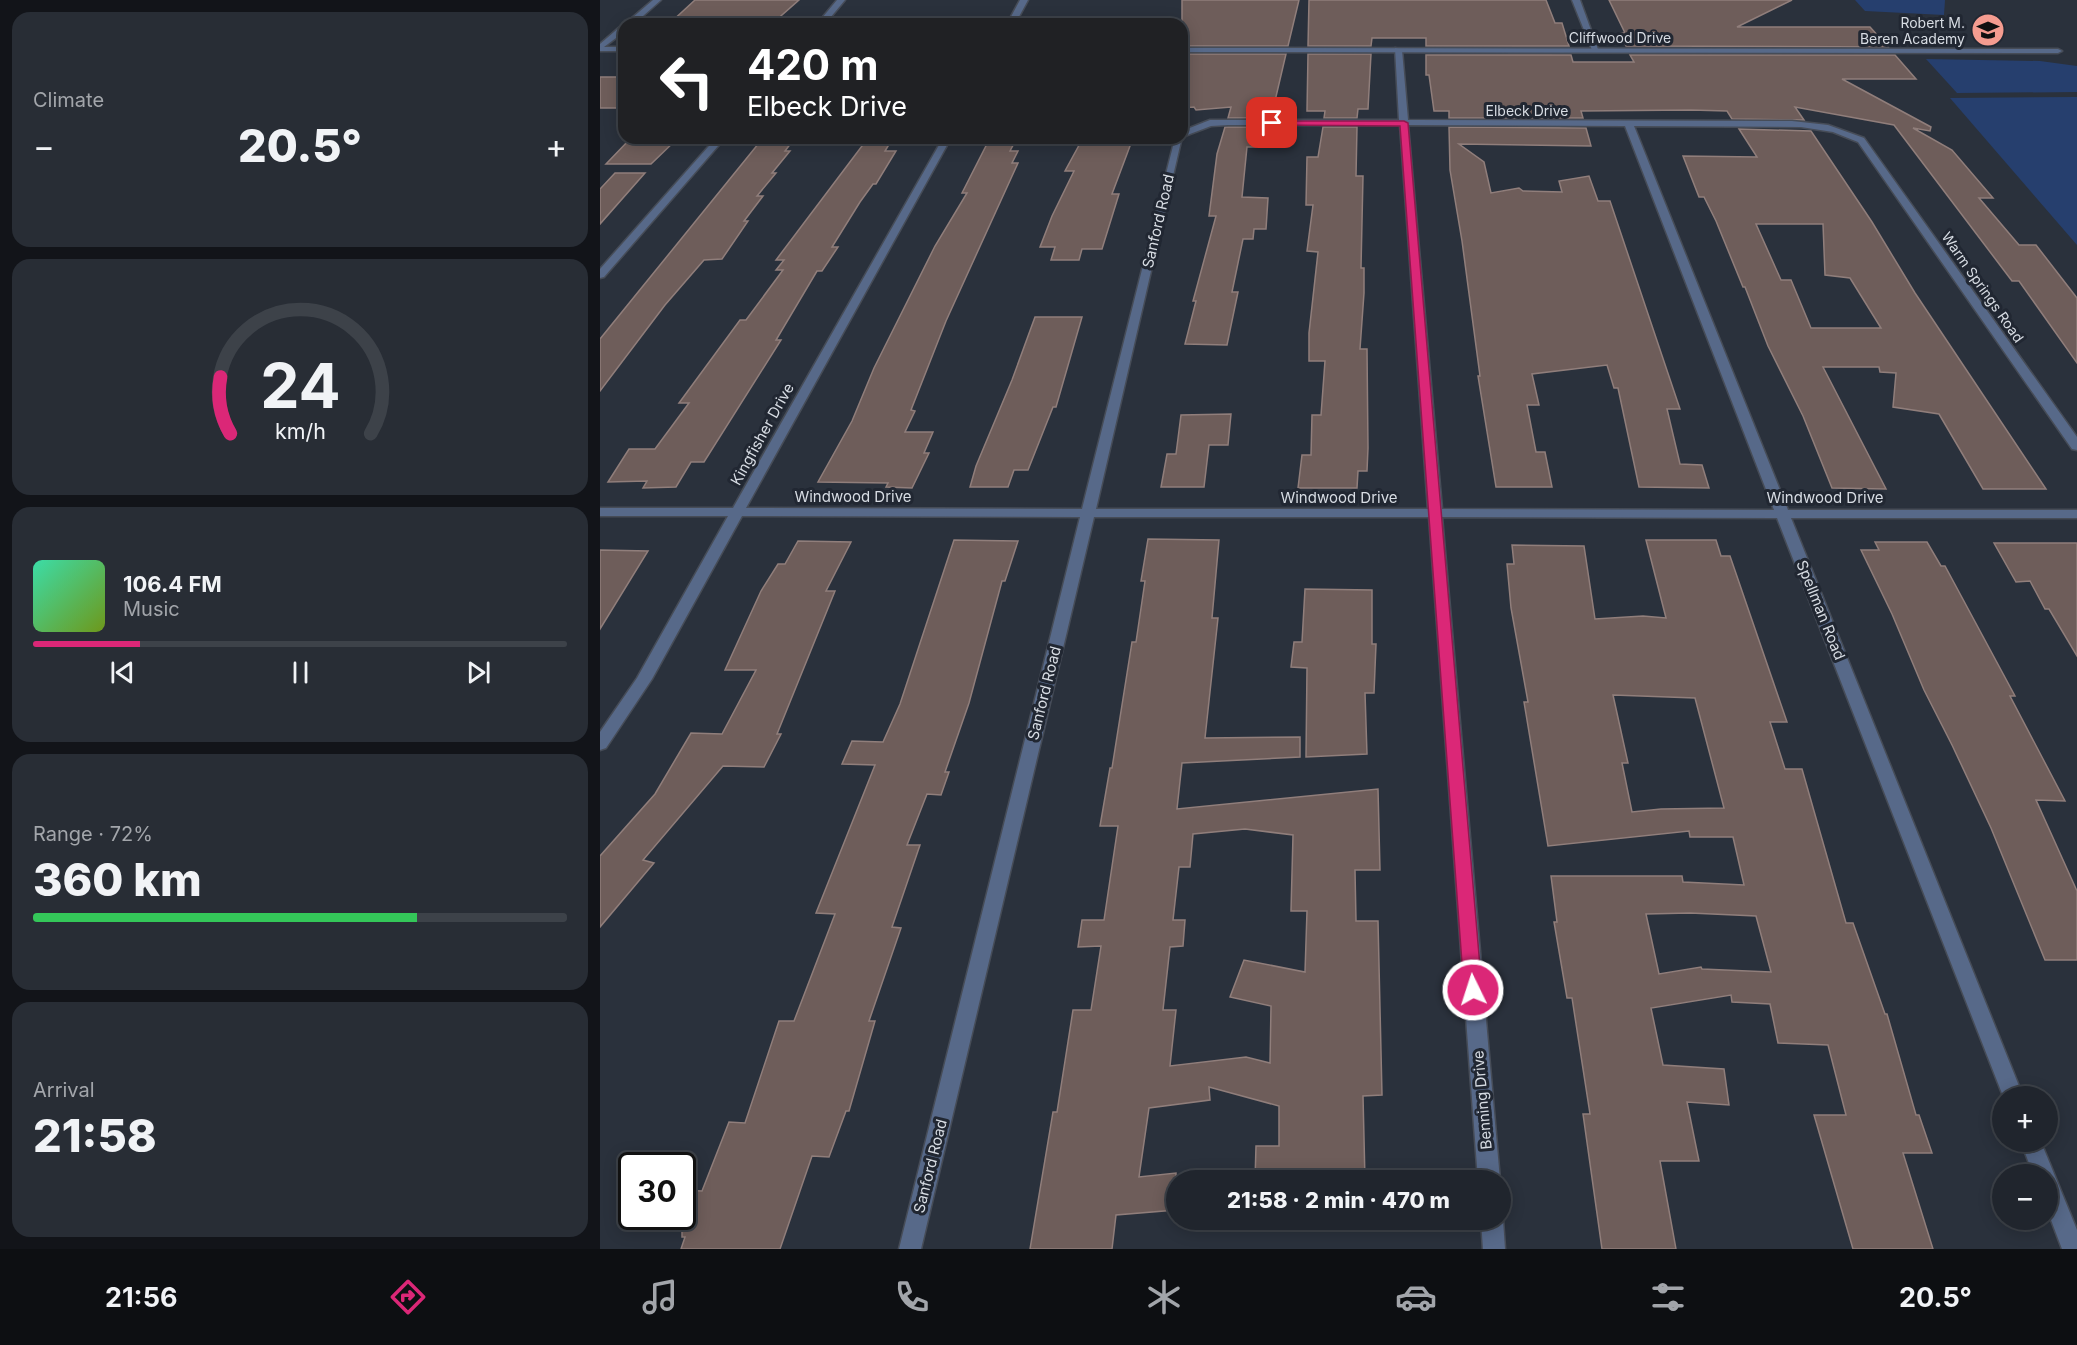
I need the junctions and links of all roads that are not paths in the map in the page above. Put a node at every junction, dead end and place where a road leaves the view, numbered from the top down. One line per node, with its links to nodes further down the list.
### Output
1 (657, 0): 5 (street)
2 (841, 0): 6 (street)
3 (1024, 0): 7 (street)
4 (1576, 0): 13 (street)
5 (636, 18)
6 (825, 18)
7 (1014, 18)
8 (618, 33): 9 (street)
9 (600, 49): 10 (street)
10 (618, 49)
11 (1188, 50): 12 (street, Cliffwood Drive)
12 (1398, 50): 13 (street, Cliffwood Drive); 15 (street, Benning Drive)
13 (1596, 50): 14 (street, Cliffwood Drive)
14 (2058, 51)
15 (1404, 123): 16 (street, Elbeck Drive); 17 (street, Elbeck Drive); 27 (street, Benning Drive)
16 (1628, 123): 21 (street, Elbeck Drive); 28 (street, Spellman Road)
17 (1188, 132)
18 (716, 144): 22 (street)
19 (944, 144): 25 (street, Kingfisher Drive)
20 (1180, 144): 26 (street, Sanford Road)
21 (1865, 145): 23 (street, Warm Springs Road)
22 (600, 275)
23 (2077, 446)
24 (600, 512): 25 (street, Windwood Drive)
25 (737, 512): 26 (street, Windwood Drive); 30 (street, Kingfisher Drive)
26 (1088, 513): 27 (street, Windwood Drive); 35 (street, Sanford Road)
27 (1435, 513): 28 (street, Windwood Drive); 32 (street, Benning Drive)
28 (1783, 514): 29 (street, Windwood Drive); 31 (street, Spellman Road)
29 (2077, 514)
30 (600, 744)
31 (2009, 1086)
32 (1488, 1170)
33 (2058, 1210): 37 (street)
34 (1493, 1230): 36 (street)
35 (910, 1249)
36 (1494, 1249)
37 (2073, 1249)

